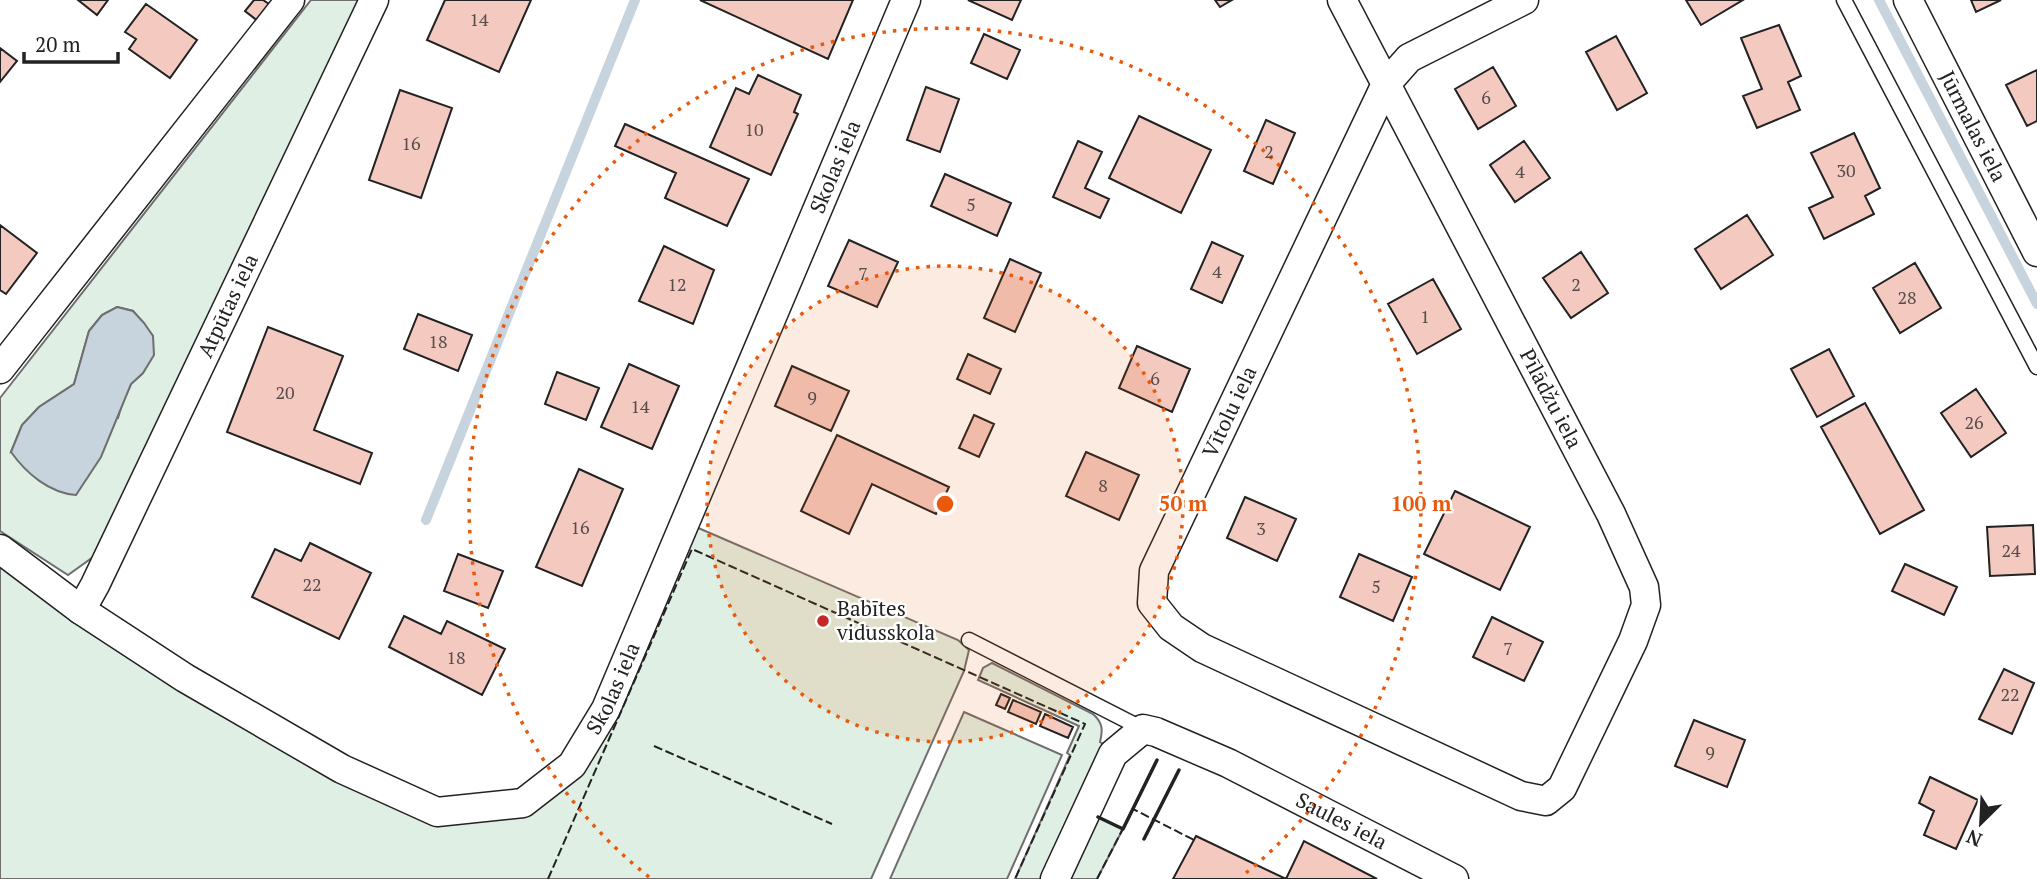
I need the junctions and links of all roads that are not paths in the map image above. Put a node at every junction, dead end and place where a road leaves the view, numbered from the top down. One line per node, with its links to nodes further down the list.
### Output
1 (290, 0): 11 (street)
2 (374, 0): 13 (street, Atpūtas iela)
3 (906, 0): 13 (street, Skolas iela)
4 (1342, 0): 8 (street, Pīlādžu iela)
5 (1524, 0): 8 (street, Vītolu iela)
6 (1844, 0): 10 (lane)
7 (1908, 0): 9 (street, Jūrmalas iela)
8 (1386, 85): 16 (street, Pīlādžu iela); 16 (street, Vītolu iela)
9 (2037, 252)
10 (2037, 367)
11 (0, 369)
12 (0, 550): 13 (street, Skolas iela)
13 (81, 610)
14 (969, 640): 15 (lane)
15 (1143, 729): 17 (street); 18 (street, Saules iela)
16 (1546, 801)
17 (1055, 879)
18 (1454, 879)

